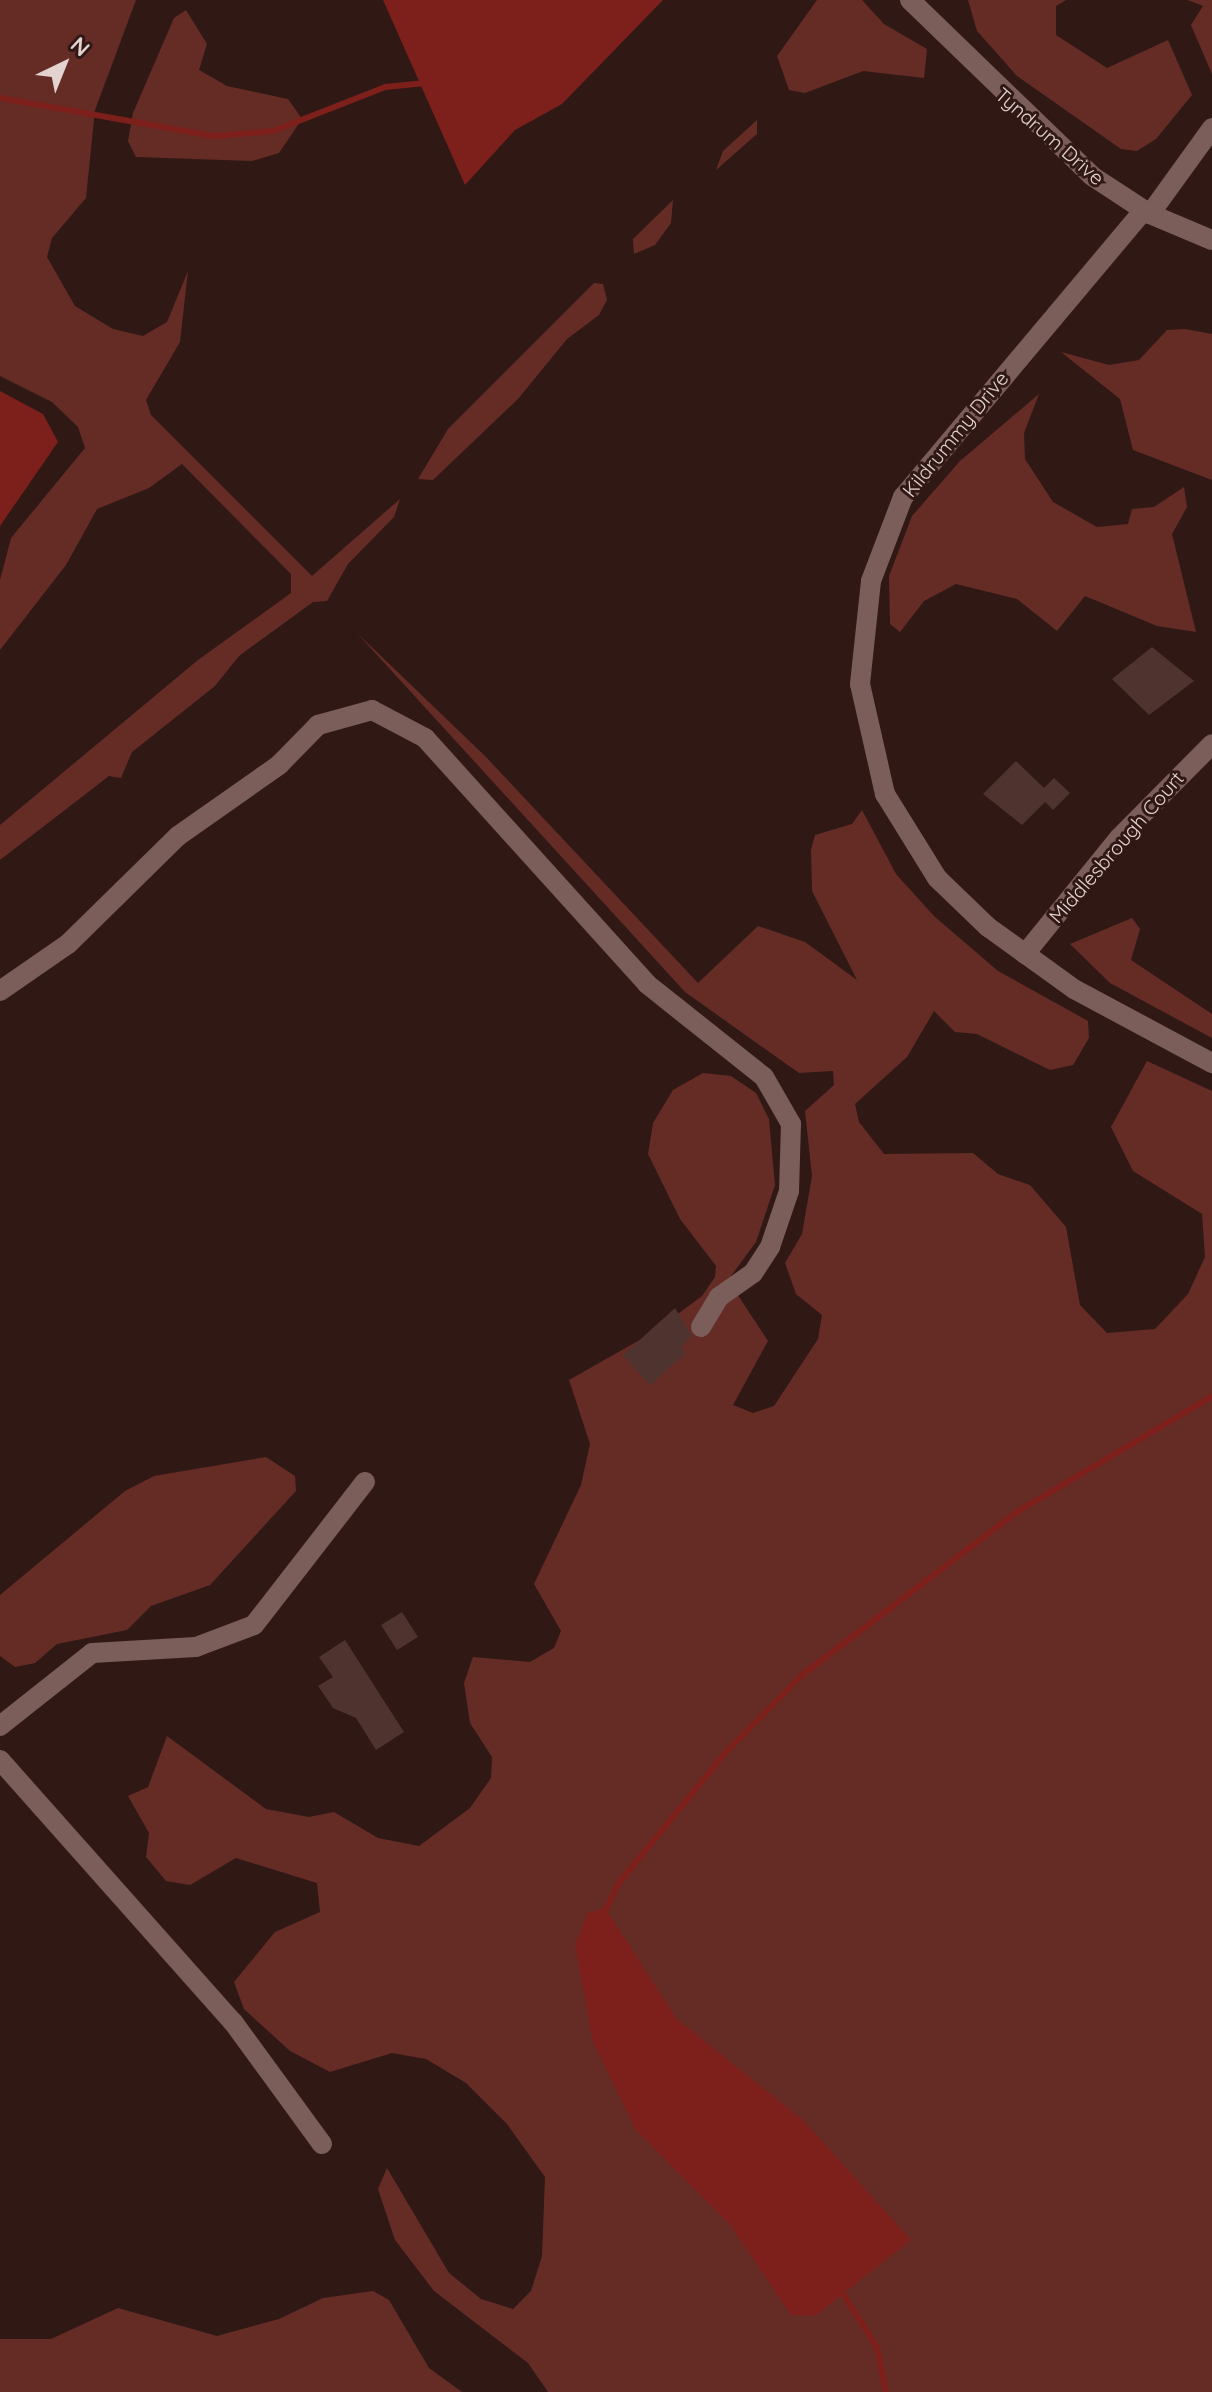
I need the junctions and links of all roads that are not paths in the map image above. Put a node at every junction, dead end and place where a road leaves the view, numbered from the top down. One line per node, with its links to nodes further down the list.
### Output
1 (910, 0): 3 (street, Tyndrum Drive)
2 (1212, 128): 3 (street, Kildrummy Drive)
3 (1147, 212): 4 (street, Tyndrum Drive); 6 (street, Kildrummy Drive)
4 (1212, 240)
5 (1212, 744): 6 (street, Middlesbrough Court)
6 (1025, 954): 8 (street, Kildrummy Drive)
7 (0, 991): 9 (street)
8 (1212, 1063)
9 (701, 1327)
10 (365, 1482): 11 (street)
11 (0, 1726)
12 (0, 1760): 13 (street)
13 (322, 2144)

